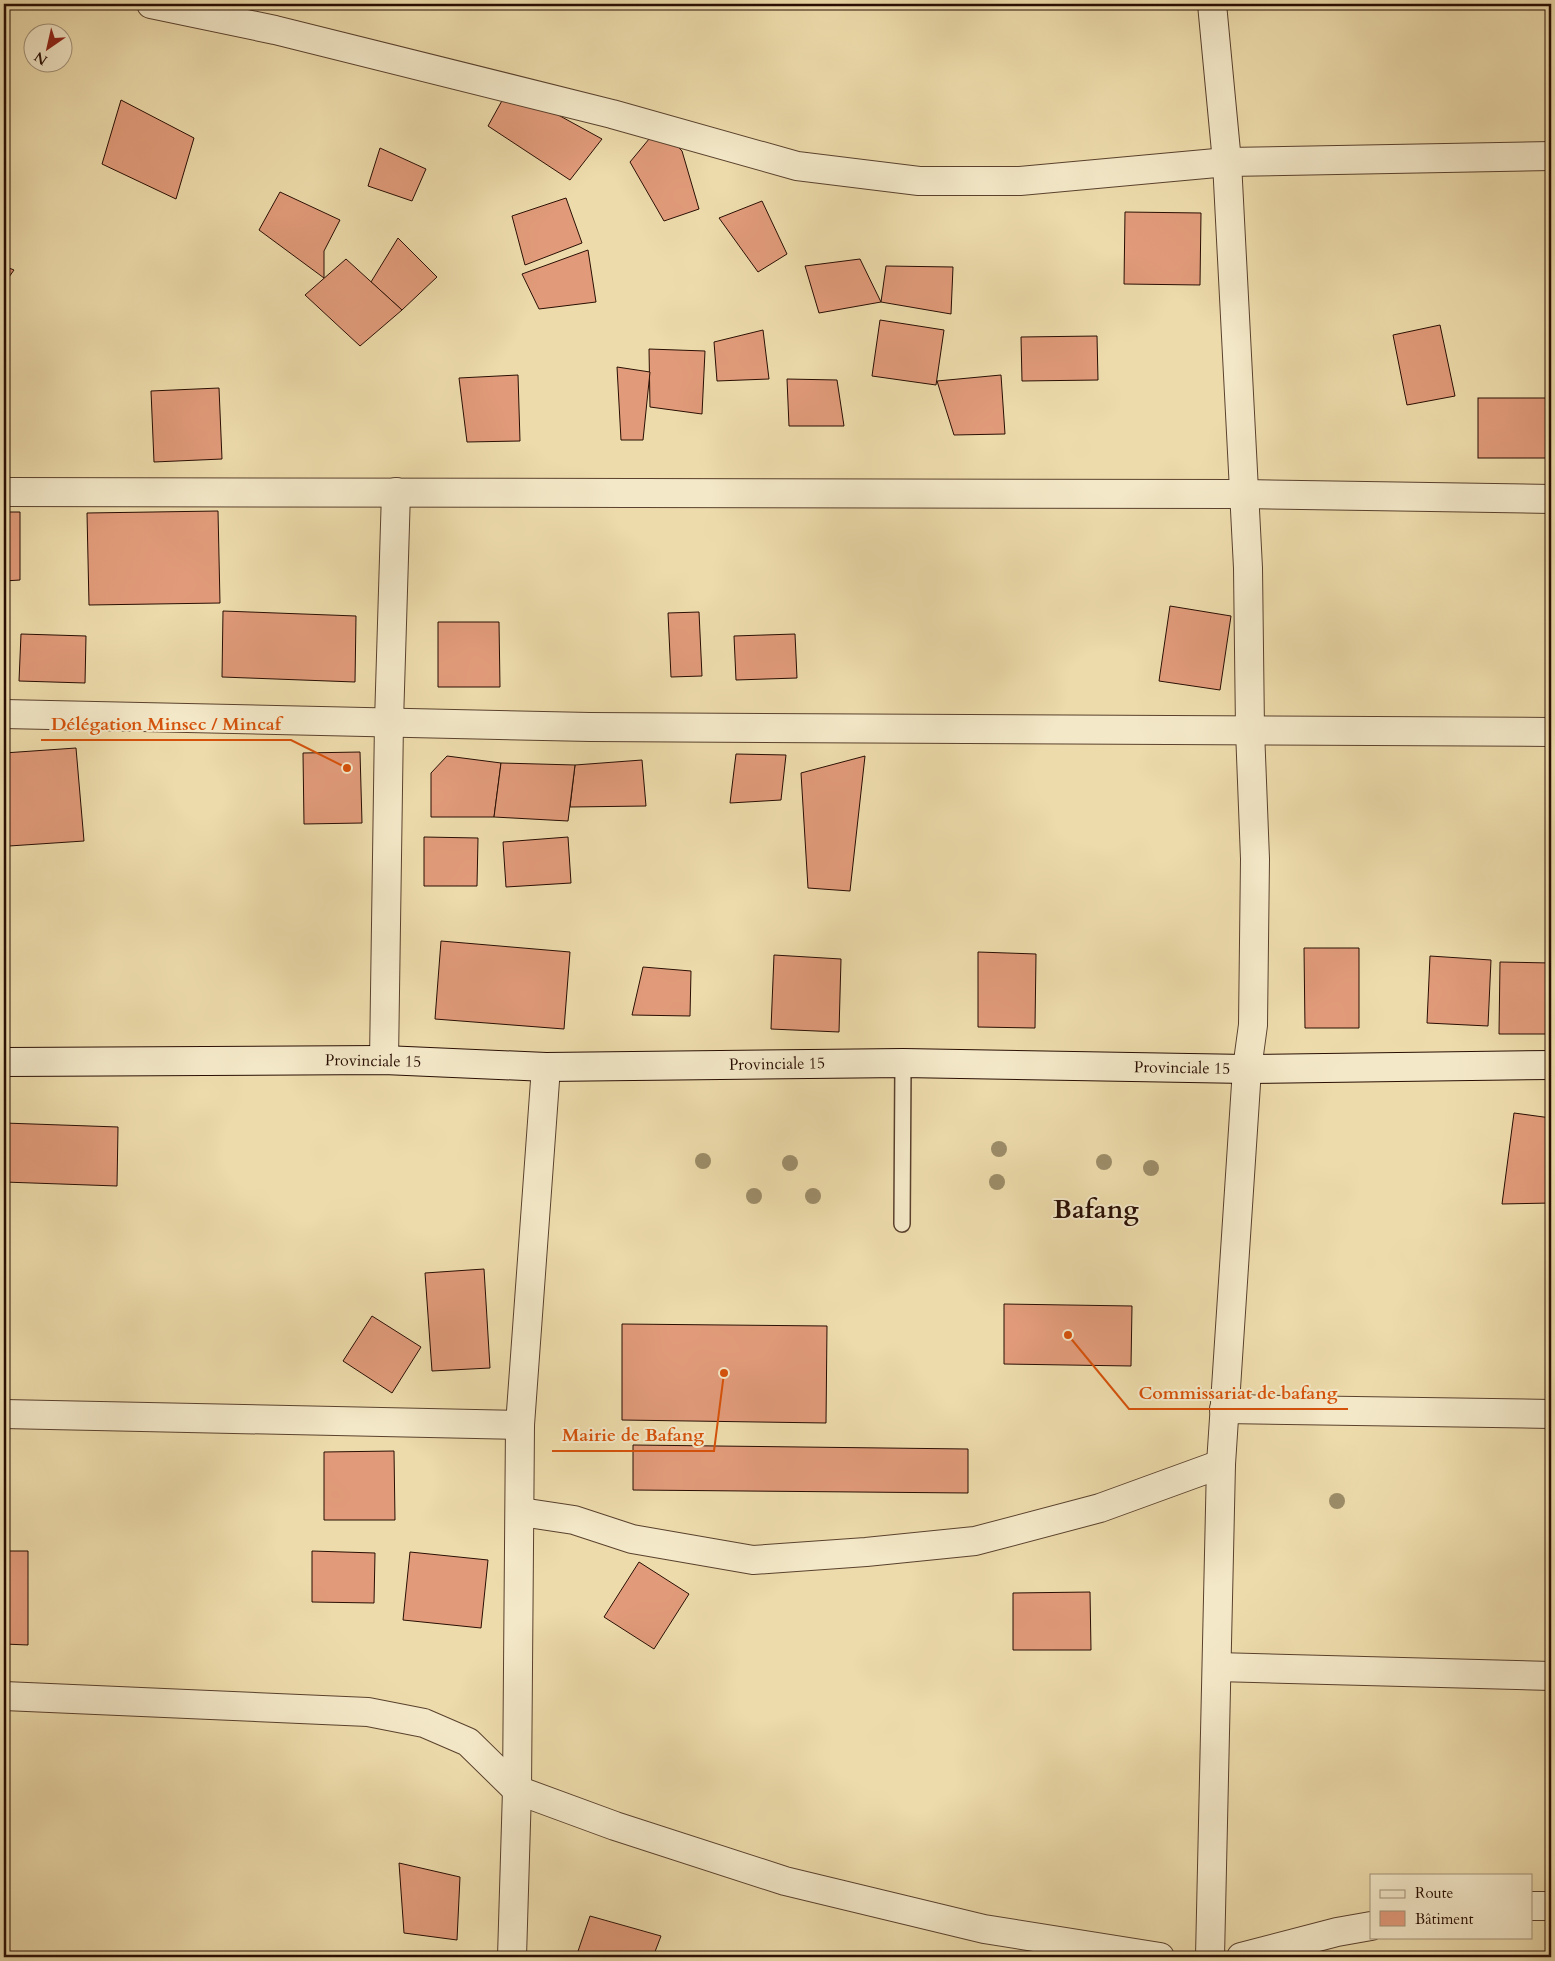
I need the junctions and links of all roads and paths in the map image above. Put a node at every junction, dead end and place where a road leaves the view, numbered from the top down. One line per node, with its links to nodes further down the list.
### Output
1 (151, 4): 4 (street)
2 (1212, 4): 4 (street)
3 (1551, 156): 4 (street)
4 (1227, 162): 7 (street)
5 (4, 492): 6 (street)
6 (396, 492): 7 (street); 10 (street)
7 (1244, 494): 8 (street); 11 (street)
8 (1551, 499)
9 (4, 714): 10 (street)
10 (389, 722): 11 (street); 13 (street)
11 (1250, 730): 12 (street); 18 (street)
12 (1551, 732)
13 (384, 1060): 14 (street, Provinciale 15); 17 (street, Provinciale 15)
14 (4, 1062)
15 (903, 1063): 17 (street, Provinciale 15); 18 (street, Provinciale 15); 19 (lane)
16 (1551, 1065): 18 (street, Provinciale 15)
17 (546, 1067): 23 (street)
18 (1247, 1069): 20 (street)
19 (902, 1224)
20 (1224, 1410): 22 (street); 24 (street)
21 (4, 1414): 23 (street)
22 (1551, 1414)
23 (520, 1425): 25 (street)
24 (1221, 1464): 25 (street); 26 (street)
25 (521, 1512): 29 (street)
26 (1216, 1667): 27 (street); 35 (street)
27 (1551, 1676)
28 (4, 1696): 29 (street)
29 (517, 1790): 33 (street); 34 (street)
30 (1532, 1906): 31 (street)
31 (1551, 1906)
32 (1370, 1926): 36 (street)
33 (512, 1957)
34 (1160, 1957)
35 (1210, 1957)
36 (1241, 1957)

